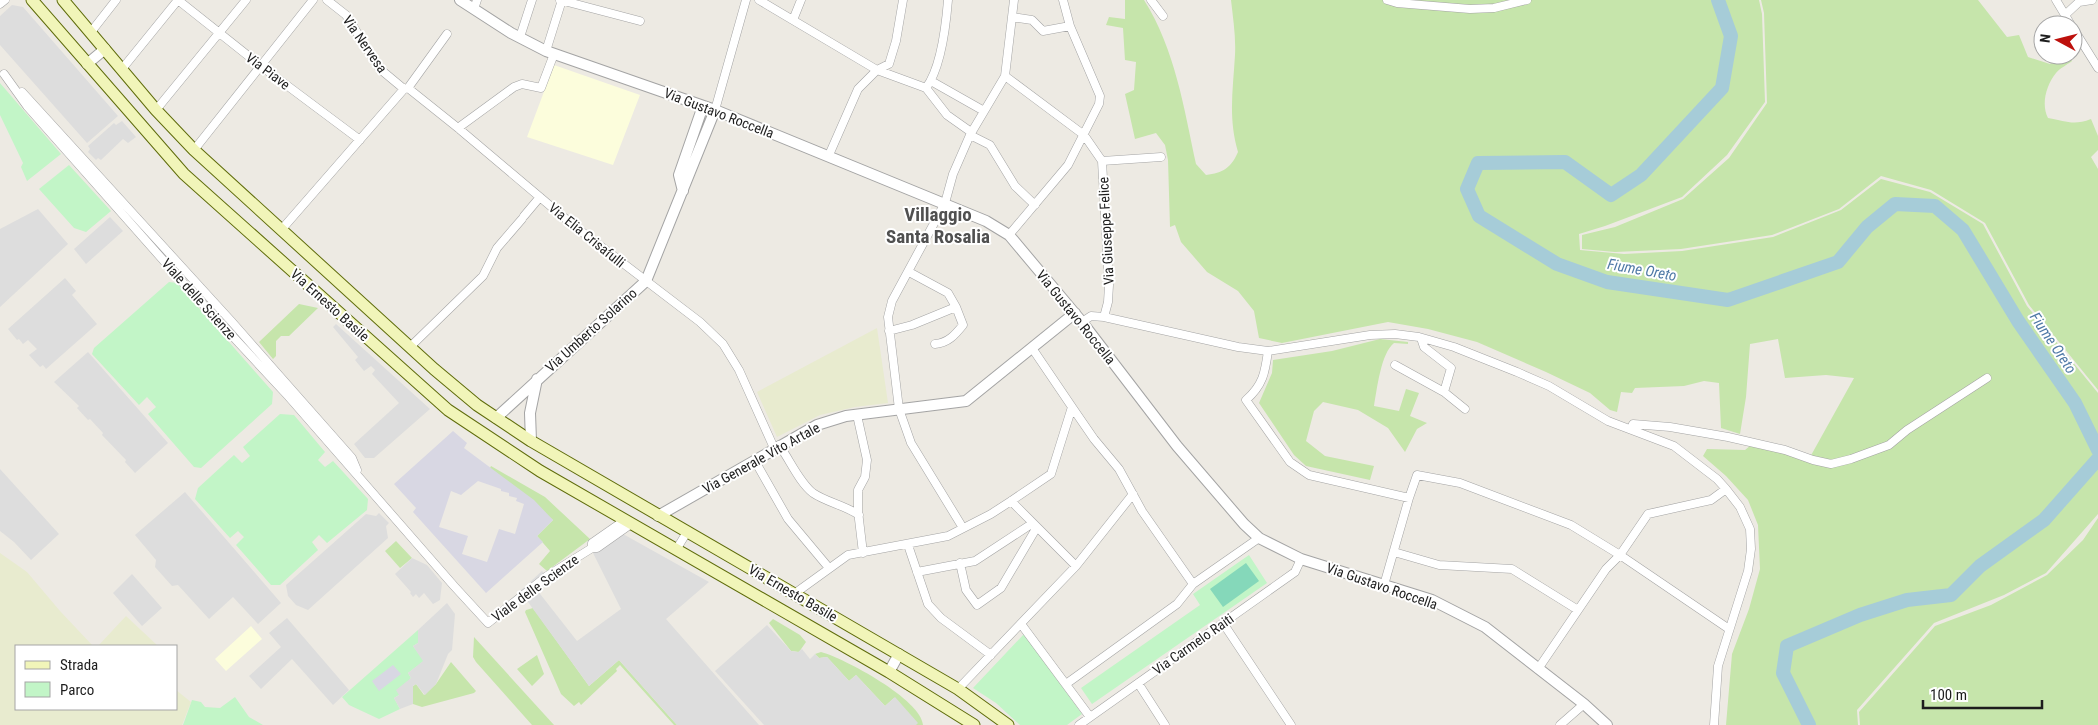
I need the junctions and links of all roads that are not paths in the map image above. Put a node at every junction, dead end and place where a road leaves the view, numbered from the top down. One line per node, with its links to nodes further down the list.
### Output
1 (5, 0): 25 (street)
2 (32, 0): 40 (main road, Via Ernesto Basile)
3 (63, 0): 33 (main road, Via Ernesto Basile)
4 (116, 0): 33 (street)
5 (178, 0): 34 (street, Via Piave); 43 (street)
6 (246, 0): 34 (street)
7 (313, 0): 41 (street)
8 (327, 0): 48 (street, Via Nervesa)
9 (460, 0): 26 (street, Via Gustavo Roccella)
10 (532, 0): 36 (street)
11 (561, 0): 31 (street); 39 (street)
12 (746, 0): 52 (street)
13 (759, 0): 30 (street)
14 (801, 0): 30 (street)
15 (903, 0): 44 (street)
16 (948, 0): 47 (street)
17 (1014, 0): 29 (street)
18 (1063, 0): 32 (street)
19 (1151, 0): 28 (street)
20 (1388, 0): 21 (street)
21 (1527, 0)
22 (2056, 0): 27 (street)
23 (2092, 0): 24 (street)
24 (2078, 1): 27 (street)
25 (0, 4)
26 (475, 4): 36 (street, Via Gustavo Roccella)
27 (2065, 15)
28 (1163, 16)
29 (1012, 17): 32 (street); 46 (street)
30 (793, 20): 44 (street)
31 (640, 21)
32 (1070, 26): 57 (street)
33 (91, 32): 38 (main road, Via Ernesto Basile)
34 (219, 34): 41 (street, Via Piave); 51 (street)
35 (448, 34): 48 (street)
36 (520, 37): 39 (street, Via Gustavo Roccella)
37 (2083, 44): 42 (street)
38 (105, 49): 40 (street); 43 (main road, Via Ernesto Basile)
39 (550, 52): 50 (street, Via Gustavo Roccella); 55 (street)
40 (88, 64): 106 (main road, Via Ernesto Basile)
41 (261, 66): 58 (street, Via Piave); 60 (street)
42 (2098, 68)
43 (122, 69): 51 (main road, Via Ernesto Basile)
44 (877, 70): 49 (street); 61 (street)
45 (2, 71): 54 (street, Viale delle Scienze); 59 (street, Viale delle Scienze)
46 (1005, 76): 53 (street); 57 (street, Via Giuseppe Felice)
47 (931, 81): 49 (street); 53 (street)
48 (406, 88): 55 (street, Via Elia Crisafulli); 58 (street)
49 (926, 88): 56 (street)
50 (703, 106): 52 (street, Via Gustavo Roccella); 64 (street)
51 (156, 110): 60 (main road, Via Ernesto Basile)
52 (716, 110): 61 (street, Via Gustavo Roccella); 64 (street)
53 (984, 112): 56 (street)
54 (38, 118): 59 (street, Viale delle Scienze); 69 (street, Viale delle Scienze)
55 (458, 128): 65 (street, Via Elia Crisafulli)
56 (970, 133): 66 (street); 68 (street)
57 (1084, 135): 63 (street, Via Giuseppe Felice); 68 (street)
58 (360, 140): 70 (street)
59 (74, 148): 67 (street, Viale delle Scienze)
60 (194, 150): 70 (main road, Via Ernesto Basile)
61 (828, 155): 66 (street, Via Gustavo Roccella)
62 (1161, 157): 63 (street)
63 (1102, 161): 78 (street, Via Giuseppe Felice)
64 (683, 191): 74 (street)
65 (540, 197): 74 (street, Via Elia Crisafulli); 84 (street)
66 (945, 203): 71 (street, Via Gustavo Roccella); 73 (street)
67 (123, 205): 69 (street); 76 (street, Viale delle Scienze)
68 (1035, 205): 71 (street)
69 (123, 215): 76 (street, Viale delle Scienze)
70 (282, 230): 84 (main road, Via Ernesto Basile)
71 (1009, 235): 77 (street, Via Gustavo Roccella)
72 (179, 272): 76 (street, Viale delle Scienze)
73 (909, 272): 75 (street); 80 (street)
74 (646, 281): 89 (street, Via Umberto Solarino); 98 (street, Via Elia Crisafulli)
75 (956, 307): 80 (street); 83 (street)
76 (217, 313): 82 (street); 106 (street, Viale delle Scienze)
77 (1075, 313): 79 (street, Via Gustavo Roccella); 85 (street, Via Generale Vito Artale)
78 (1104, 317): 79 (street); 86 (street)
79 (1082, 322): 110 (street, Via Gustavo Roccella)
80 (889, 331): 92 (street)
81 (1421, 338): 86 (street); 90 (street); 96 (street)
82 (244, 344)
83 (935, 344)
84 (410, 347): 95 (main road, Via Ernesto Basile)
85 (1032, 348): 91 (street); 92 (street, Via Generale Vito Artale)
86 (1268, 351): 102 (street)
87 (1395, 364): 90 (street)
88 (1987, 378): 96 (street)
89 (537, 379): 95 (street, Via Umberto Solarino); 97 (street, Via Umberto Solarino)
90 (1444, 392): 93 (street)
91 (1072, 407): 101 (street); 103 (street)
92 (899, 409): 94 (street, Via Generale Vito Artale); 108 (street)
93 (1466, 409)
94 (857, 415): 98 (street, Via Generale Vito Artale); 104 (street)
95 (496, 418): 97 (main road, Via Ernesto Basile)
96 (1631, 428): 100 (street)
97 (531, 441): 105 (main road, Via Ernesto Basile)
98 (777, 447): 99 (street, Via Generale Vito Artale); 104 (street, Via Elia Crisafulli)
99 (755, 461): 105 (street, Via Generale Vito Artale); 119 (street)
100 (1726, 489): 115 (street); 127 (street)
101 (1133, 494): 118 (street); 121 (street)
102 (1409, 498): 113 (street); 115 (street)
103 (1011, 501): 107 (street); 108 (street)
104 (859, 515): 114 (street)
105 (658, 516): 109 (main road, Via Ernesto Basile)
106 (628, 522): 112 (main road, Via Ernesto Basile)
107 (1035, 525): 117 (street); 117 (street); 118 (street)
108 (963, 528): 111 (street)
109 (687, 532): 112 (street); 123 (main road, Via Ernesto Basile)
110 (1259, 538): 116 (street, Via Gustavo Roccella); 121 (street)
111 (908, 545): 114 (street); 120 (street)
112 (676, 550): 131 (main road, Via Ernesto Basile)
113 (1394, 552): 122 (street); 124 (street)
114 (863, 553): 119 (street)
115 (1620, 555): 124 (street); 127 (street)
116 (1301, 559): 122 (street, Via Gustavo Roccella); 125 (street, Via Carmelo Raiti)
117 (960, 564): 120 (street)
118 (1076, 566): 126 (street)
119 (829, 568): 123 (street)
120 (917, 572): 129 (street)
121 (1192, 584): 133 (street)
122 (1384, 585): 130 (street, Via Gustavo Roccella)
123 (794, 594): 128 (main road, Via Ernesto Basile)
124 (1578, 610): 130 (street)
125 (1223, 623): 132 (street, Via Carmelo Raiti); 141 (street)
126 (1021, 624): 129 (street); 133 (street)
127 (1729, 629): 144 (street)
128 (899, 654): 131 (street); 134 (main road, Via Ernesto Basile)
129 (991, 654): 134 (street)
130 (1538, 669): 135 (street, Via Gustavo Roccella)
131 (889, 672): 137 (main road, Via Ernesto Basile)
132 (1138, 683): 136 (street, Via Carmelo Raiti); 140 (street)
133 (1066, 684): 136 (street)
134 (958, 689): 138 (main road, Via Ernesto Basile)
135 (1584, 704): 142 (street); 143 (street, Via Gustavo Roccella)
136 (1090, 717): 139 (street, Via Carmelo Raiti)
137 (974, 725)
138 (1008, 725)
139 (1079, 725)
140 (1165, 725)
141 (1291, 725)
142 (1560, 725)
143 (1607, 725)
144 (1714, 725)

